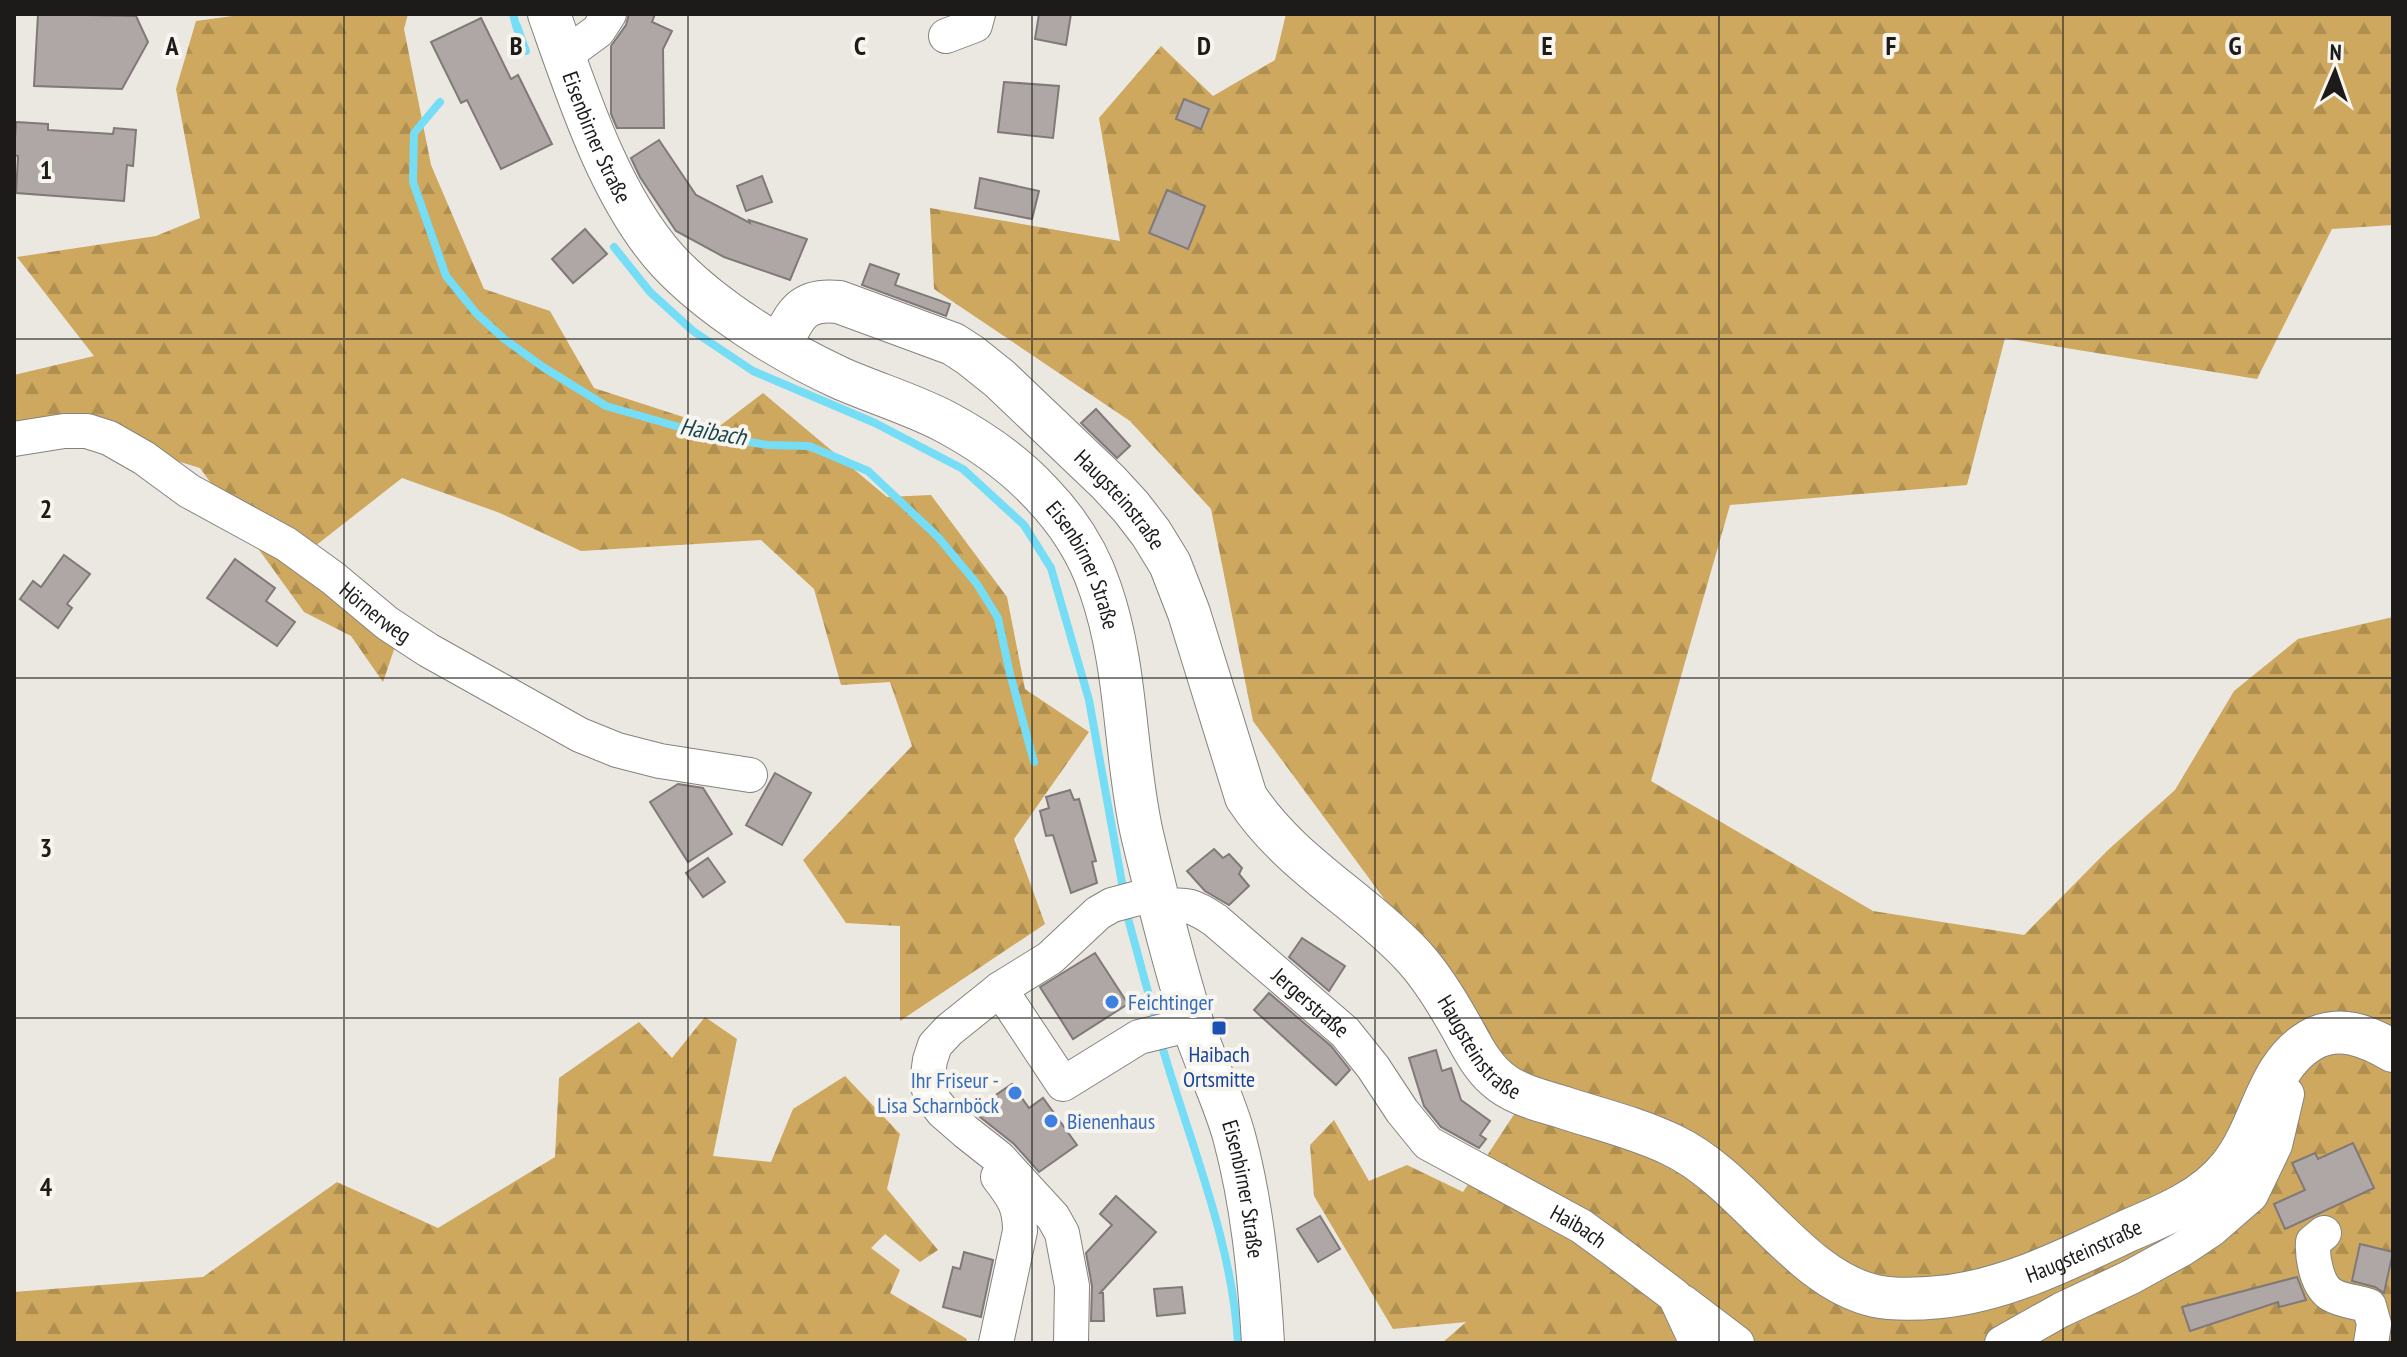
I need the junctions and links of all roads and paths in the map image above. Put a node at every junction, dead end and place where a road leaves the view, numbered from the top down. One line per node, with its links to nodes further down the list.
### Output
1 (549, 14): 3 (main road, Eisenbirner Straße)
2 (609, 14): 3 (street)
3 (564, 56): 4 (main road, Eisenbirner Straße)
4 (780, 346): 7 (main road, Eisenbirner Straße); 11 (main road, Haugsteinstraße)
5 (14, 439): 6 (street, Hörnerweg)
6 (750, 775)
7 (1143, 901): 8 (street); 9 (main road, Eisenbirner Straße); 13 (street, Jergerstraße)
8 (1000, 989): 9 (street); 12 (street)
9 (1166, 1030): 18 (main road, Eisenbirner Straße)
10 (2393, 1051): 11 (main road, Haugsteinstraße)
11 (2271, 1087): 21 (street)
12 (966, 1132): 16 (street); 17 (street)
13 (1428, 1143): 15 (street, Haibach)
14 (2324, 1233): 22 (street)
15 (1675, 1296): 19 (street, Haibach); 20 (street)
16 (996, 1343)
17 (1071, 1343)
18 (1263, 1343)
19 (1700, 1343)
20 (1737, 1343)
21 (2002, 1343)
22 (2371, 1343)

